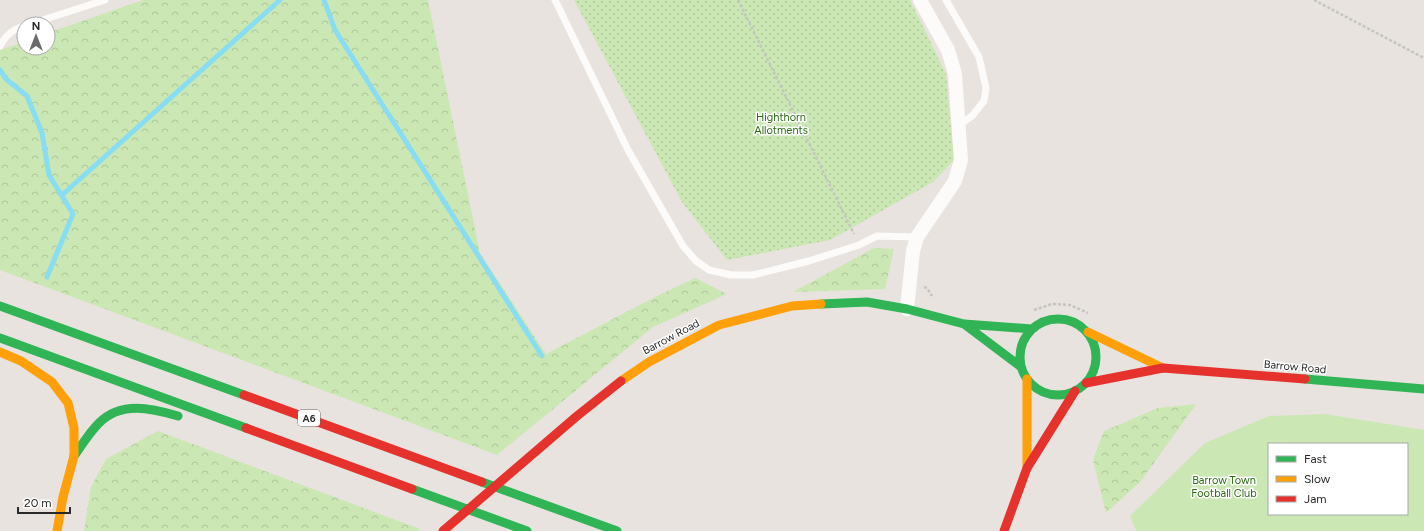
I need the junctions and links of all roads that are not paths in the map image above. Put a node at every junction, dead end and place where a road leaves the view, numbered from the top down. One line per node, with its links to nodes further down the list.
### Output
1 (105, 0): 5 (lane)
2 (555, 0): 9 (lane)
3 (920, 0): 8 (street)
4 (946, 0): 8 (lane)
5 (55, 16)
6 (16, 29): 7 (lane)
7 (0, 46)
8 (958, 125): 9 (street)
9 (917, 237): 11 (street)
10 (0, 306): 31 (main road, A6)
11 (907, 309): 12 (main road, Barrow Road); 29 (main road, Barrow Road)
12 (964, 324): 13 (main road, Barrow Road); 17 (main road, Barrow Road)
13 (1032, 329): 14 (main road); 17 (main road)
14 (1088, 332): 18 (main road, Barrow Road); 20 (main road)
15 (0, 338): 26 (main road)
16 (0, 352): 25 (main road)
17 (1021, 367): 19 (main road)
18 (1164, 368): 20 (main road, Barrow Road); 21 (main road, Barrow Road)
19 (1027, 379): 22 (main road); 27 (main road)
20 (1086, 383): 22 (main road)
21 (1424, 389)
22 (1075, 391): 27 (main road)
23 (185, 418): 25 (main road)
24 (249, 438): 26 (main road)
25 (74, 456): 28 (main road)
26 (340, 462): 30 (main road)
27 (1027, 468): 32 (main road)
28 (57, 531)
29 (443, 531)
30 (527, 531)
31 (618, 531)
32 (1004, 531)

